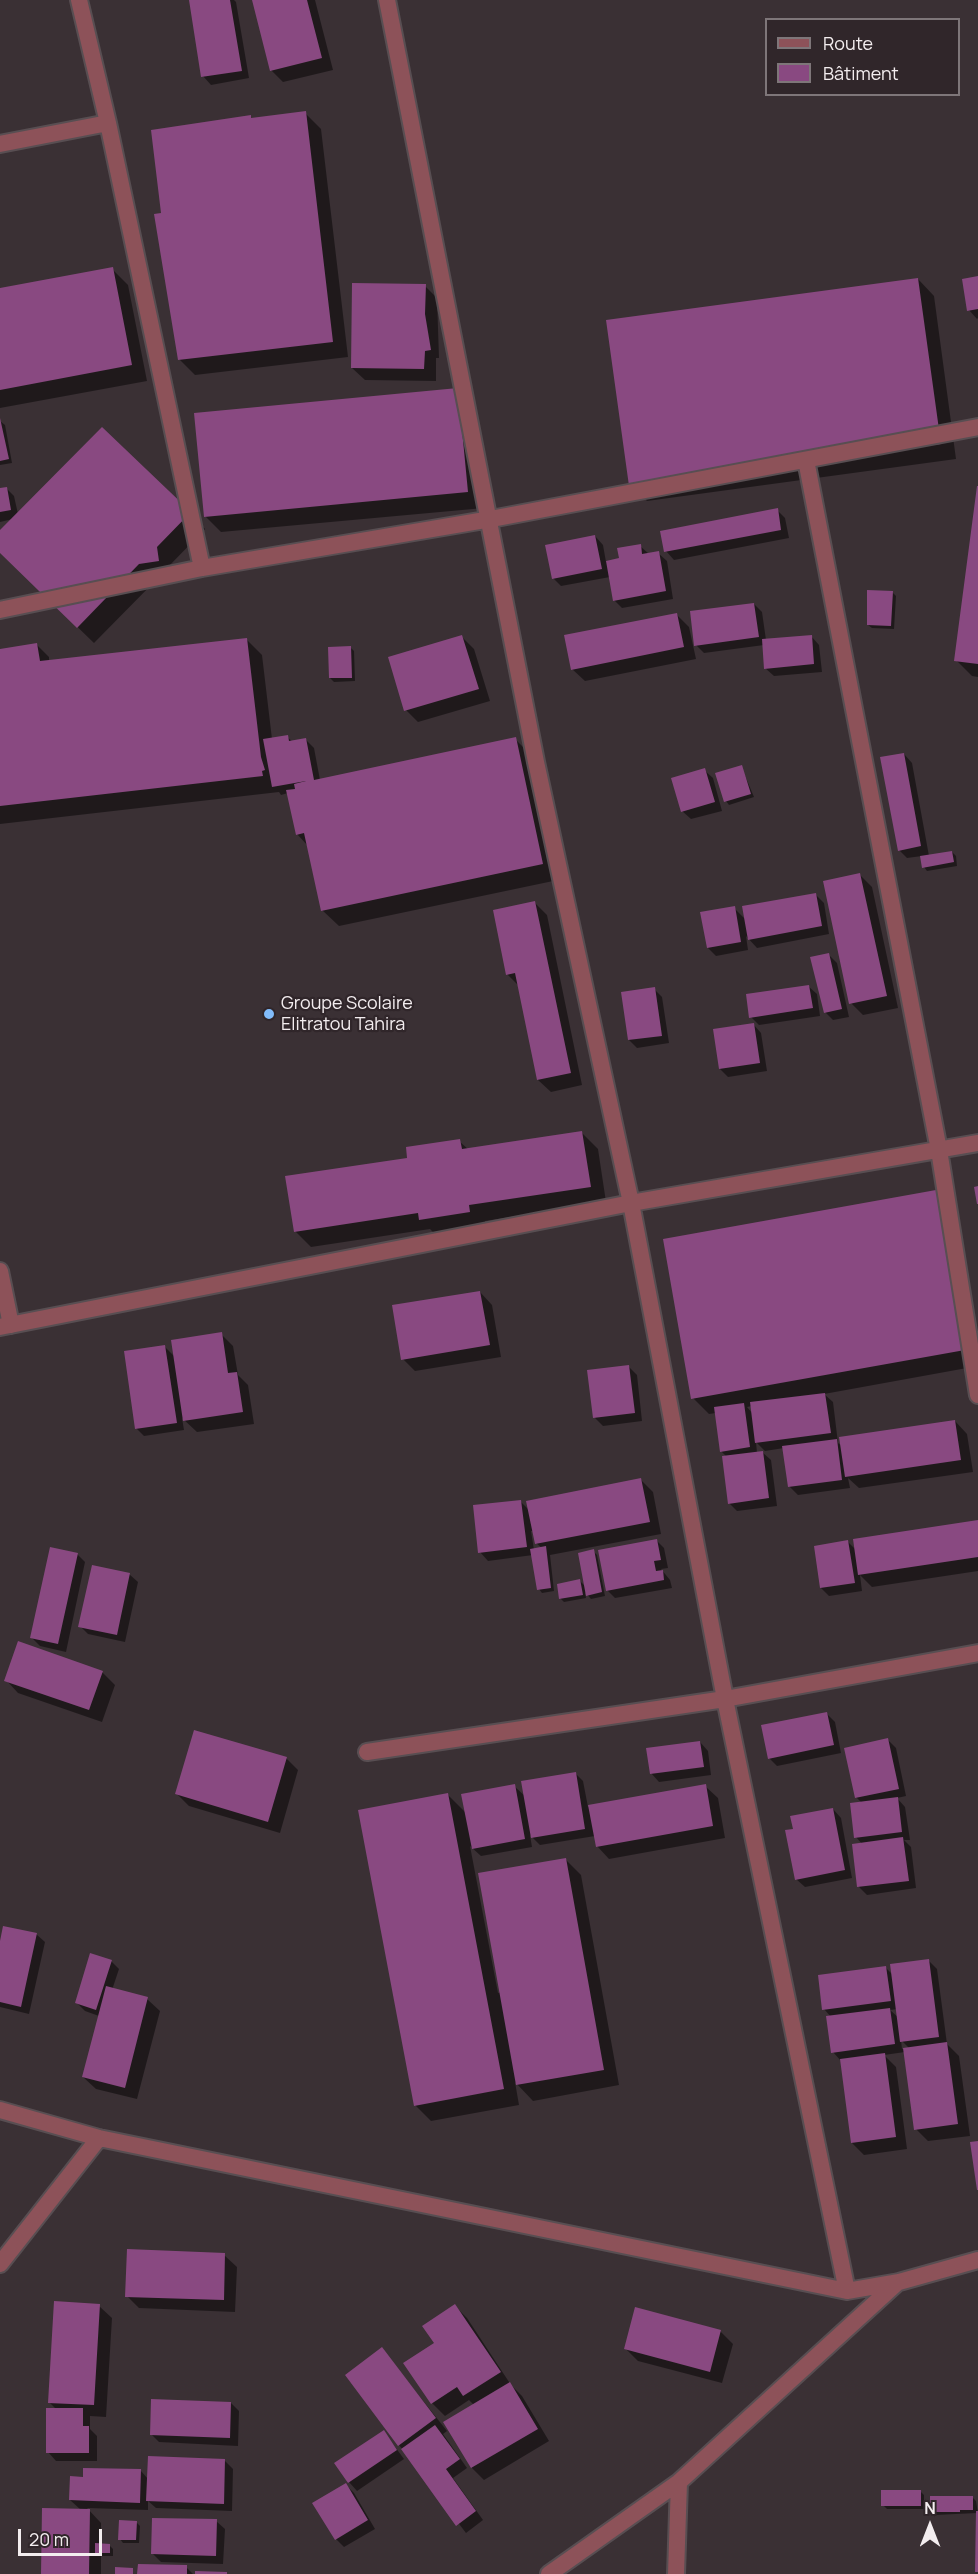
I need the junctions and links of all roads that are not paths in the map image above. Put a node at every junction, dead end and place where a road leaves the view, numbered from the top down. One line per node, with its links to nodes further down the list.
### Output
1 (79, 0): 3 (street)
2 (387, 0): 7 (street)
3 (108, 123): 4 (street); 8 (street)
4 (0, 144)
5 (978, 427): 6 (street)
6 (806, 460): 7 (street); 11 (street)
7 (491, 519): 8 (street); 12 (street)
8 (202, 568): 9 (street)
9 (0, 610)
10 (978, 1143): 11 (street)
11 (939, 1150): 12 (street); 15 (street)
12 (630, 1203): 14 (street); 17 (street)
13 (0, 1271): 14 (street)
14 (5, 1326)
15 (978, 1395)
16 (978, 1653): 17 (street)
17 (725, 1699): 18 (street); 24 (street)
18 (367, 1752)
19 (0, 2110): 20 (street)
20 (99, 2138): 22 (street); 24 (street)
21 (978, 2260): 23 (street)
22 (0, 2264)
23 (899, 2282): 24 (street); 25 (street)
24 (848, 2291)
25 (679, 2482): 26 (street); 27 (street)
26 (549, 2574)
27 (676, 2574)

